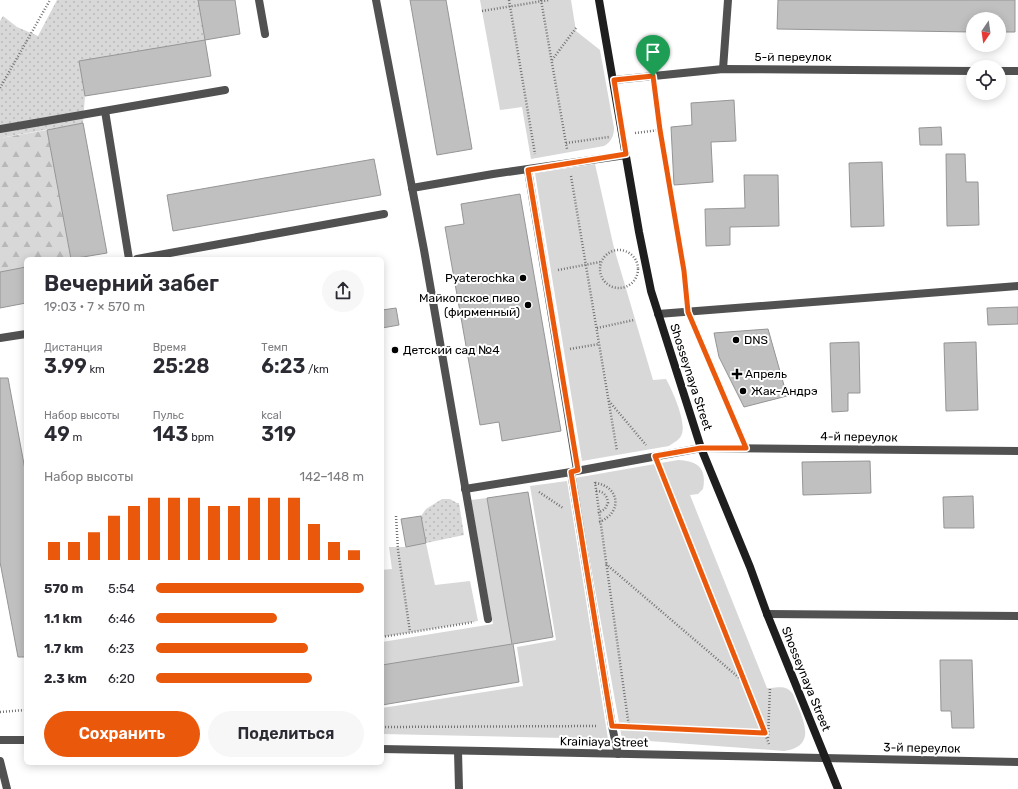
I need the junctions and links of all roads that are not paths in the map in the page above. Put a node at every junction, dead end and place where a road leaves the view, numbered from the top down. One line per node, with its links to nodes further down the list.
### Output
1 (259, 0): 5 (street)
2 (376, 0): 16 (street)
3 (599, 0): 10 (main road, Shosseynaya Street)
4 (728, 0): 6 (street)
5 (265, 34)
6 (723, 69): 7 (street, 5-й переулок); 10 (street, 5-й переулок)
7 (966, 71)
8 (1006, 71): 9 (street)
9 (1018, 71)
10 (614, 80): 14 (main road, Shosseynaya Street)
11 (225, 90): 12 (street)
12 (105, 111): 13 (street); 18 (street)
13 (0, 129)
14 (626, 154): 15 (street); 21 (main road, Shosseynaya Street)
15 (528, 170): 16 (street); 26 (street)
16 (412, 188): 27 (street)
17 (384, 214): 19 (street)
18 (129, 257)
19 (148, 257)
20 (1018, 286): 21 (street)
21 (658, 314): 24 (main road, Shosseynaya Street)
22 (24, 334): 23 (street)
23 (0, 338)
24 (701, 448): 25 (street, 4-й переулок); 26 (street, 4-й переулок); 28 (main road, Shosseynaya Street)
25 (1018, 451)
26 (574, 471): 27 (street, 4-й переулок); 35 (street)
27 (465, 489): 30 (street)
28 (767, 614): 29 (street); 36 (main road, Shosseynaya Street)
29 (1018, 616)
30 (488, 619)
31 (0, 740): 32 (street)
32 (24, 740)
33 (384, 749): 34 (street, Krainiaya Street)
34 (458, 751): 35 (street, Krainiaya Street); 40 (street)
35 (618, 754): 36 (street, Krainiaya Street)
36 (825, 758): 38 (street, 3-й переулок); 41 (main road, Shosseynaya Street)
37 (0, 761): 39 (street)
38 (1018, 762)
39 (8, 789)
40 (459, 789)
41 (838, 789)

